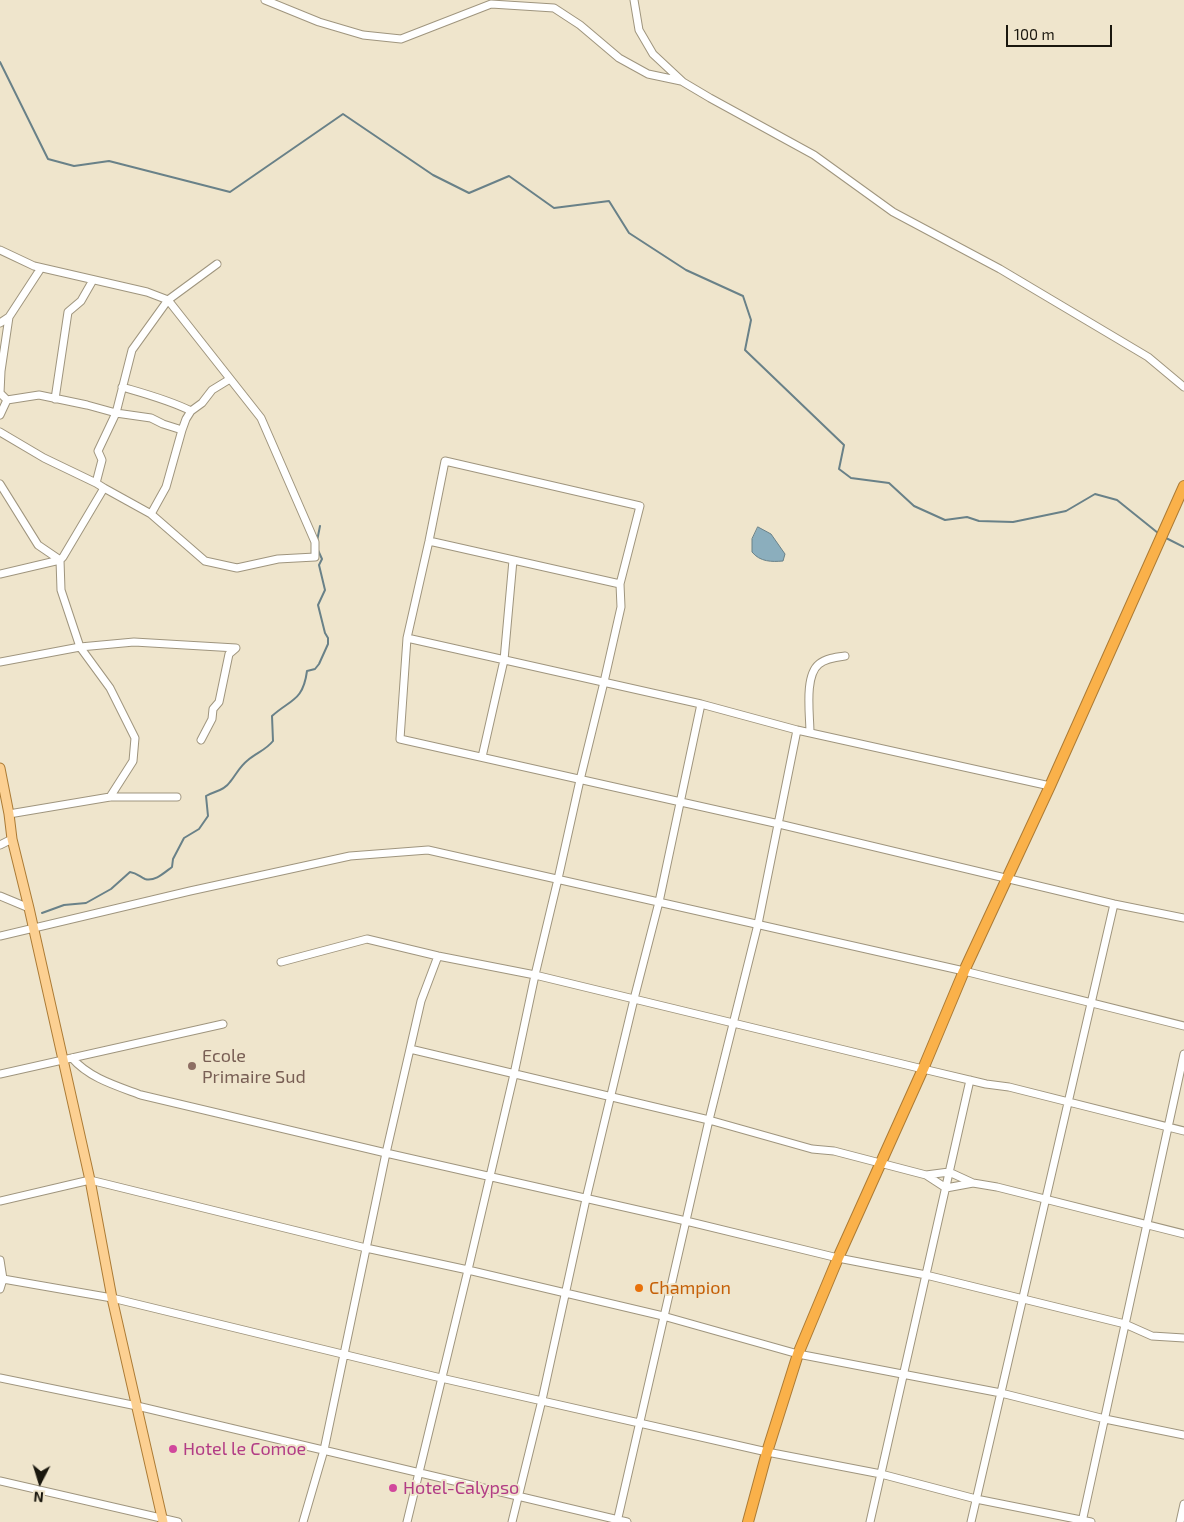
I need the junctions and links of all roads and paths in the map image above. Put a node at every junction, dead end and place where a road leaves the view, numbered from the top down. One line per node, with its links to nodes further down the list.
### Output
1 (266, 0): 3 (street)
2 (634, 0): 3 (street)
3 (684, 82): 12 (street)
4 (0, 250): 6 (street)
5 (216, 264): 8 (street)
6 (41, 268): 7 (street); 9 (street)
7 (92, 280): 8 (street); 14 (street)
8 (168, 300): 11 (street); 13 (street)
9 (10, 317): 10 (street); 15 (street)
10 (0, 323)
11 (230, 379): 16 (street); 25 (street)
12 (1184, 386)
13 (122, 387): 16 (street); 17 (street)
14 (55, 398): 15 (street); 17 (street)
15 (7, 400): 18 (street)
16 (191, 411): 19 (street)
17 (116, 413): 19 (street); 21 (street)
18 (0, 415)
19 (182, 430): 25 (street)
20 (0, 432): 21 (street)
21 (96, 483): 24 (street)
22 (0, 484): 27 (street)
23 (1184, 486): 44 (highway)
24 (104, 488): 25 (street); 27 (street)
25 (151, 514)
26 (429, 541): 28 (street); 30 (street); 31 (street)
27 (60, 560): 29 (street); 32 (street)
28 (513, 560): 30 (street); 34 (street)
29 (0, 574)
30 (620, 584): 36 (street)
31 (407, 638): 34 (street); 41 (street)
32 (80, 646): 35 (street); 40 (street); 45 (street)
33 (845, 656): 39 (street)
34 (504, 660): 36 (street); 41 (street)
35 (0, 662)
36 (604, 682): 37 (street); 43 (street)
37 (701, 704): 38 (street); 47 (street)
38 (797, 730): 39 (street); 49 (street)
39 (810, 733): 44 (street)
40 (201, 740)
41 (482, 757): 43 (street)
42 (0, 768): 48 (main road)
43 (580, 780): 47 (street); 53 (street)
44 (1050, 786): 52 (highway)
45 (110, 797): 46 (street); 48 (street)
46 (177, 797)
47 (680, 802): 49 (street); 55 (street)
48 (9, 814): 50 (main road)
49 (779, 824): 52 (street); 59 (street)
50 (12, 839): 51 (street); 57 (main road)
51 (0, 845)
52 (1007, 878): 56 (street); 64 (highway)
53 (558, 879): 55 (street); 60 (street); 65 (street)
54 (0, 896): 57 (street)
55 (659, 902): 59 (street); 66 (street)
56 (1114, 904): 58 (street); 67 (street)
57 (28, 908): 60 (main road)
58 (1184, 918)
59 (758, 924): 64 (street); 68 (street)
60 (33, 928): 61 (street); 73 (main road)
61 (0, 936)
62 (438, 956): 63 (street); 65 (street); 71 (street)
63 (280, 962)
64 (964, 971): 67 (street); 74 (highway)
65 (535, 975): 66 (street); 76 (street)
66 (634, 999): 68 (street); 78 (street)
67 (1091, 1002): 70 (street); 79 (street)
68 (732, 1023): 74 (street); 80 (street)
69 (223, 1024): 73 (street)
70 (1184, 1026)
71 (410, 1049): 76 (street); 83 (street)
72 (1184, 1054): 81 (street)
73 (67, 1059): 75 (street); 83 (street); 88 (main road)
74 (923, 1069): 77 (street); 84 (highway)
75 (0, 1074)
76 (514, 1074): 78 (street); 87 (street)
77 (970, 1080): 79 (street); 85 (street)
78 (610, 1096): 80 (street); 91 (street)
79 (1068, 1102): 81 (street); 92 (street)
80 (709, 1120): 84 (street); 94 (street)
81 (1168, 1127): 82 (street); 95 (street)
82 (1184, 1131)
83 (386, 1153): 87 (street); 97 (street)
84 (881, 1163): 86 (street); 98 (highway)
85 (949, 1172): 86 (street); 89 (street); 90 (street)
86 (926, 1175): 90 (street)
87 (490, 1177): 91 (street); 100 (street)
88 (90, 1180): 93 (street); 97 (street); 105 (main road)
89 (973, 1183): 90 (street); 92 (street)
90 (946, 1188): 101 (street)
91 (586, 1199): 94 (street); 104 (street)
92 (1045, 1200): 95 (street); 106 (street)
93 (0, 1201)
94 (686, 1221): 98 (street); 107 (street)
95 (1147, 1225): 96 (street); 108 (street)
96 (1184, 1234)
97 (366, 1248): 100 (street); 111 (street)
98 (838, 1258): 101 (street); 110 (highway)
99 (0, 1260): 102 (street)
100 (468, 1270): 104 (street); 114 (street)
101 (926, 1275): 106 (street); 112 (street)
102 (3, 1278): 103 (street); 105 (street)
103 (0, 1289)
104 (564, 1293): 107 (street); 116 (street)
105 (112, 1298): 111 (street); 117 (main road)
106 (1023, 1299): 108 (street); 115 (street)
107 (663, 1316): 110 (street); 119 (street)
108 (1125, 1324): 109 (street); 118 (street)
109 (1184, 1338)
110 (798, 1354): 112 (street); 122 (highway)
111 (344, 1355): 114 (street); 121 (street)
112 (903, 1374): 115 (street); 124 (street)
113 (0, 1378): 117 (street)
114 (441, 1378): 116 (street); 123 (street)
115 (1001, 1393): 118 (street); 127 (street)
116 (542, 1400): 119 (street); 126 (street)
117 (137, 1406): 121 (street); 129 (main road)
118 (1105, 1419): 120 (street); 131 (street)
119 (641, 1422): 122 (street); 130 (street)
120 (1184, 1435)
121 (324, 1450): 123 (street); 133 (street)
122 (767, 1452): 124 (street); 137 (highway)
123 (419, 1473): 126 (street); 134 (street)
124 (880, 1474): 127 (street); 138 (street)
125 (0, 1481): 129 (street)
126 (519, 1497): 130 (street); 135 (street)
127 (976, 1499): 131 (street); 139 (street)
128 (1184, 1504): 141 (street)
129 (162, 1520): 132 (street)
130 (617, 1521): 136 (street)
131 (1082, 1521): 140 (street)
132 (178, 1522)
133 (303, 1522)
134 (408, 1522)
135 (512, 1522)
136 (627, 1522)
137 (748, 1522)
138 (870, 1522)
139 (971, 1522)
140 (1090, 1522)
141 (1180, 1522)

